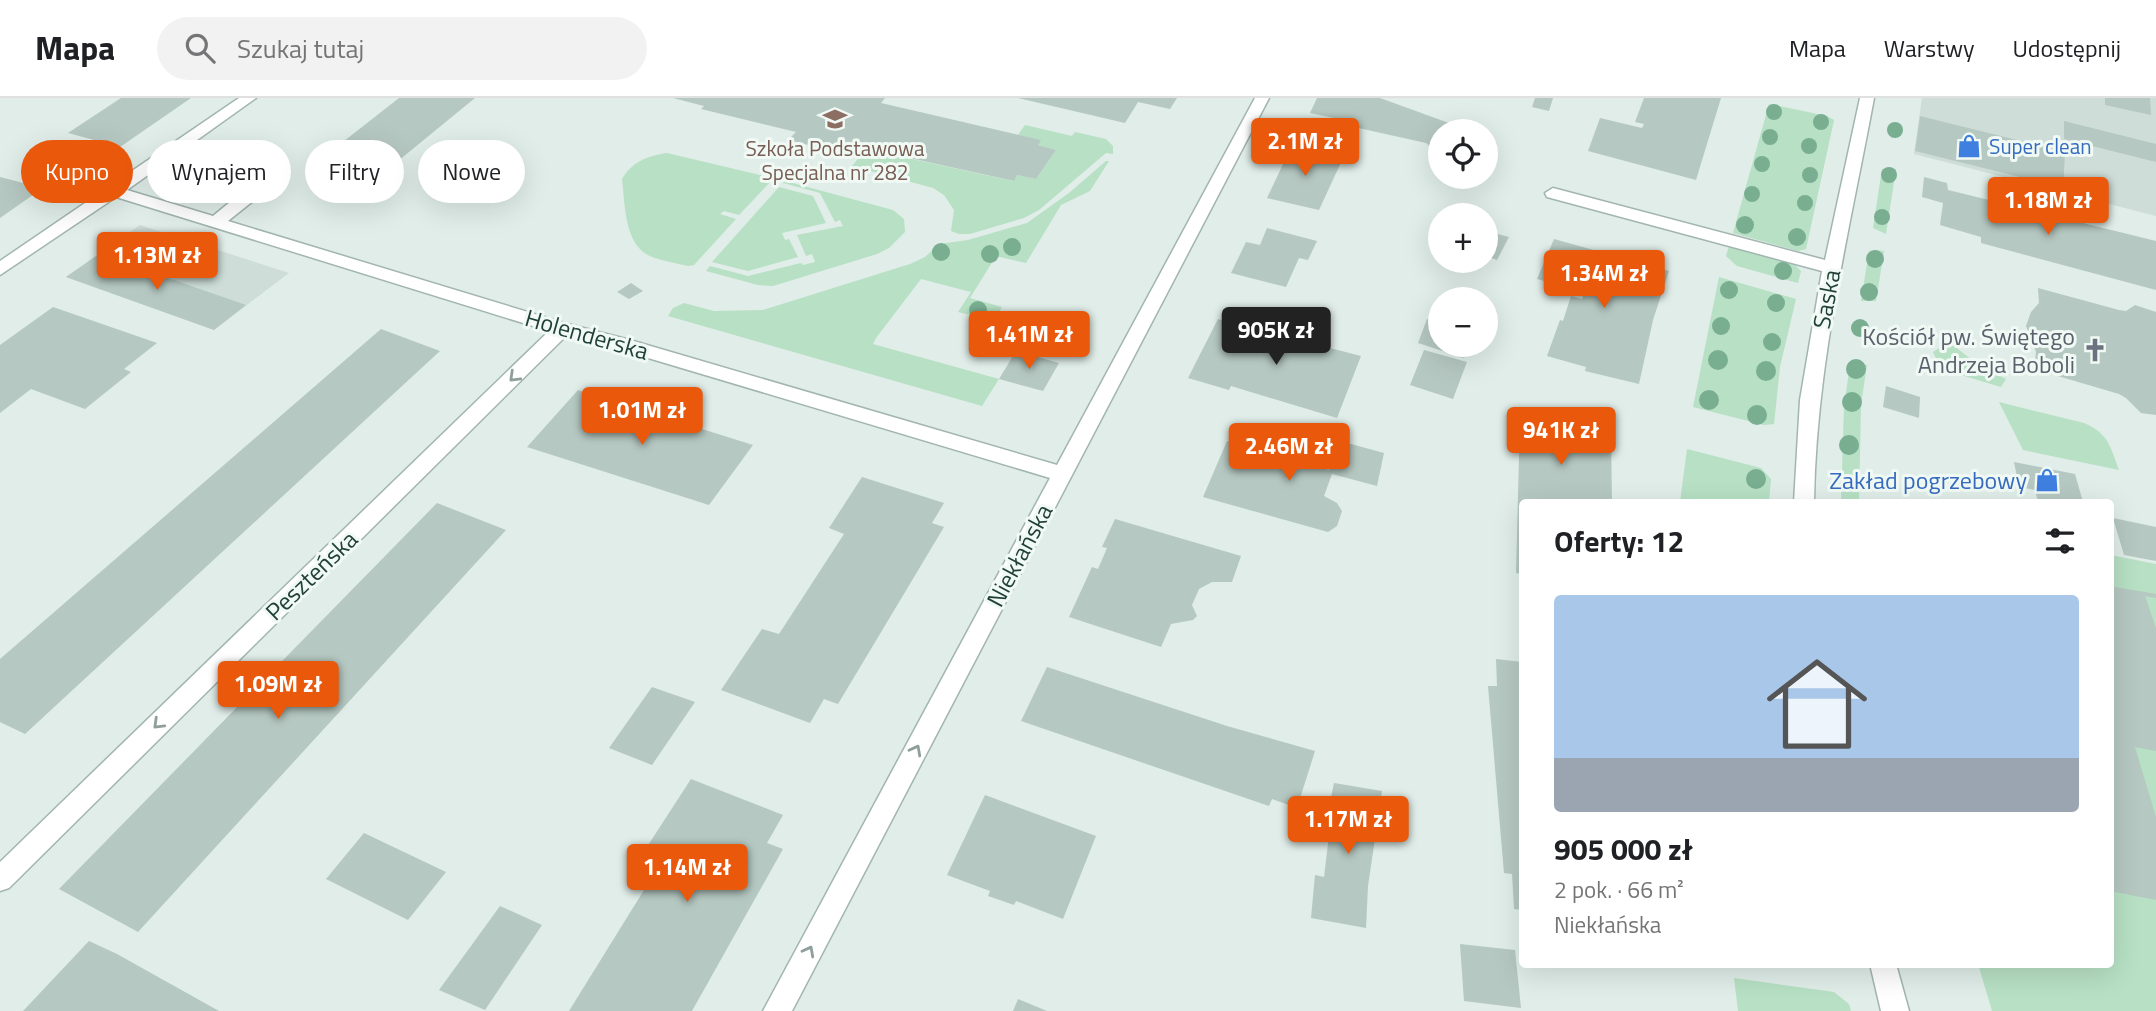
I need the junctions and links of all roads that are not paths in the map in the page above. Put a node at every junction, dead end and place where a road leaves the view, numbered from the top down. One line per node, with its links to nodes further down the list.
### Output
1 (249, 98): 4 (street)
2 (1262, 98): 13 (street, Niekłańska)
3 (1867, 98): 10 (street, Saska)
4 (133, 178)
5 (1553, 193): 10 (street)
6 (133, 197): 9 (street, Holenderska)
7 (96, 203): 11 (street)
8 (240, 203): 9 (street)
9 (216, 222): 12 (street, Holenderska)
10 (1832, 268): 14 (street, Saska)
11 (0, 269)
12 (562, 329): 13 (street, Holenderska); 15 (street, Peszteńska, one-way to 15)
13 (1062, 474): 17 (street, Niekłańska, one-way to 13)
14 (1804, 499)
15 (0, 879)
16 (1884, 968): 18 (street)
17 (777, 1011)
18 (1895, 1011)

